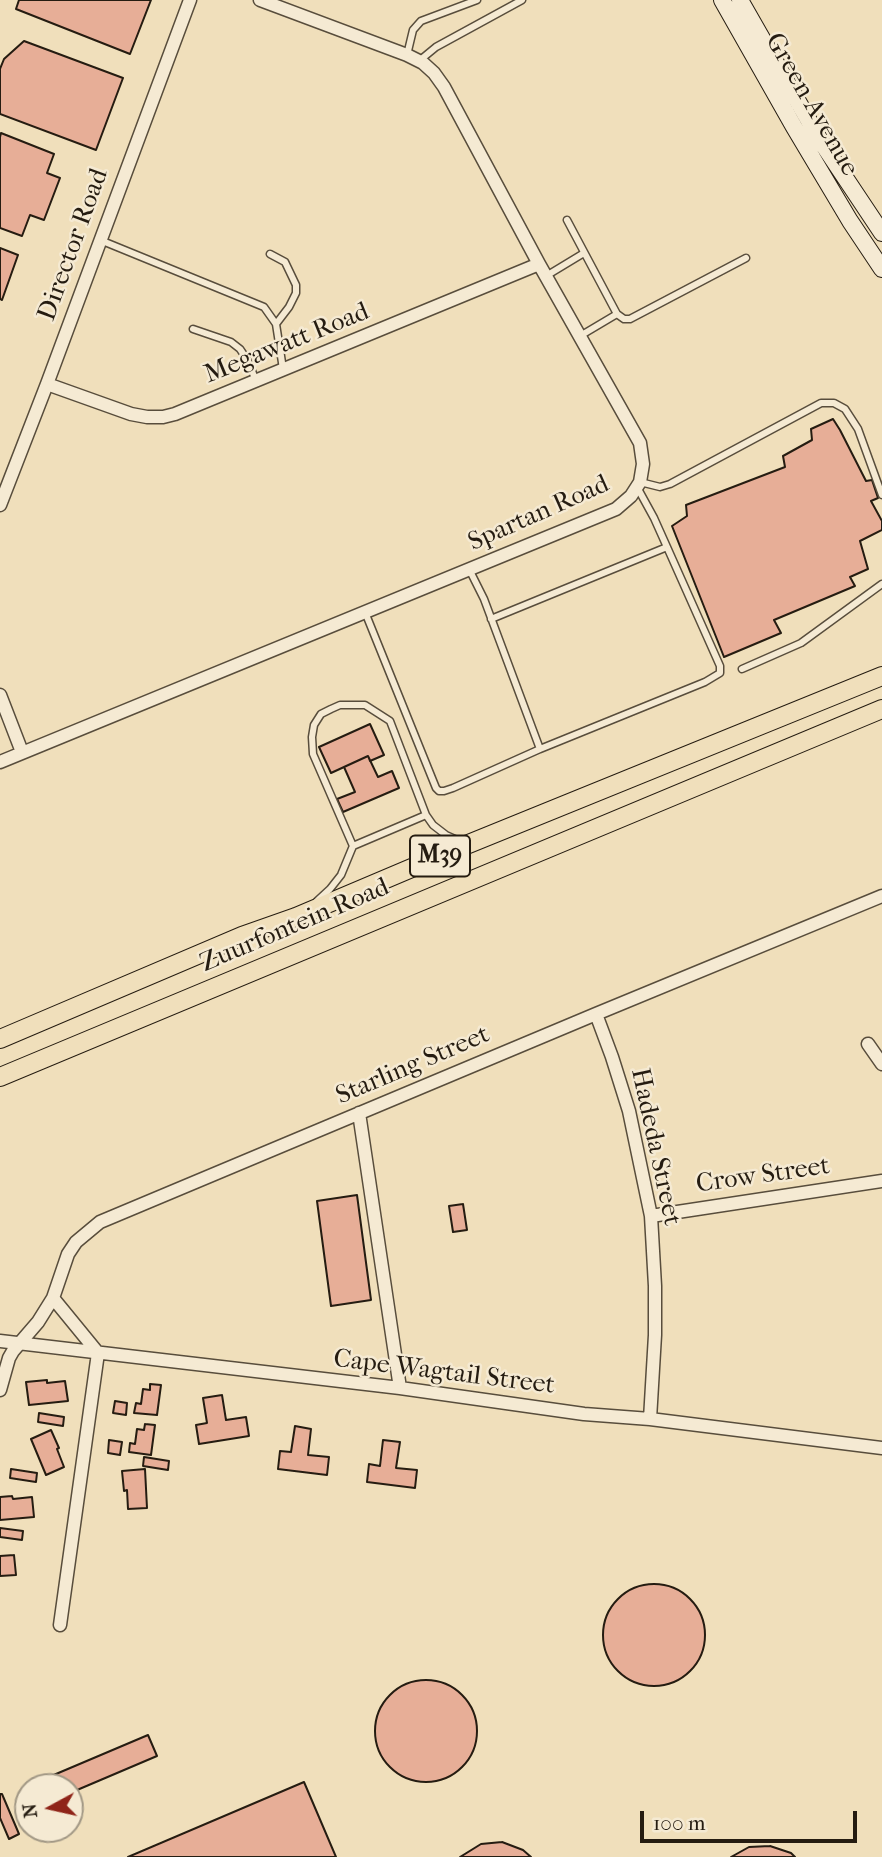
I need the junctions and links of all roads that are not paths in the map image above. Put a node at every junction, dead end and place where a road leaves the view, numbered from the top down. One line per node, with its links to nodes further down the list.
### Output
1 (190, 0): 11 (street, Director Road)
2 (260, 0): 7 (street, Spartan Road)
3 (477, 0): 7 (lane)
4 (522, 0): 8 (lane)
5 (722, 0): 15 (main road, Green Avenue)
6 (740, 0): 10 (main road, Green Avenue)
7 (407, 55): 8 (street, Spartan Road)
8 (419, 61): 16 (street, Spartan Road)
9 (567, 220): 12 (lane)
10 (882, 233)
11 (100, 240): 18 (lane); 23 (street, Director Road)
12 (584, 253): 16 (lane); 17 (lane)
13 (270, 254): 18 (lane)
14 (746, 258): 17 (lane)
15 (882, 269)
16 (543, 270): 20 (street, Spartan Road); 21 (street, Megawatt Road)
17 (617, 314): 20 (lane)
18 (276, 324): 21 (lane)
19 (193, 330): 22 (lane)
20 (580, 336): 24 (street, Spartan Road)
21 (284, 369): 22 (street, Megawatt Road)
22 (256, 381): 23 (street, Megawatt Road)
23 (47, 384): 26 (street, Director Road)
24 (638, 485): 25 (lane); 27 (lane); 28 (street, Spartan Road)
25 (882, 495)
26 (0, 505)
27 (667, 547): 31 (lane); 36 (lane)
28 (470, 569): 30 (street, Spartan Road); 31 (lane)
29 (882, 584): 32 (lane)
30 (365, 612): 36 (lane); 37 (street, Spartan Road)
31 (491, 619): 36 (lane)
32 (743, 669)
33 (882, 676): 40 (main road, Zuurfontein Road / M39)
34 (0, 695): 37 (street)
35 (882, 709): 48 (main road, Zuurfontein Road / M39)
36 (540, 749)
37 (22, 752): 38 (street, Spartan Road)
38 (0, 762)
39 (426, 815): 40 (lane); 41 (lane); 41 (lane)
40 (466, 845): 43 (main road, Zuurfontein Road / M39)
41 (353, 846): 43 (lane)
42 (882, 897): 44 (street, Starling Street)
43 (296, 916): 45 (main road, Zuurfontein Road / M39)
44 (596, 1014): 49 (street, Starling Street); 51 (street, Hadeda Street)
45 (0, 1039)
46 (868, 1044): 47 (street)
47 (882, 1064)
48 (0, 1077)
49 (359, 1114): 52 (street, Starling Street); 56 (street)
50 (882, 1181): 51 (street, Crow Street)
51 (651, 1216): 58 (street, Hadeda Street)
52 (53, 1298): 54 (street, Starling Street); 55 (street)
53 (0, 1341): 54 (street, Cape Wagtail Street)
54 (20, 1345): 55 (street, Cape Wagtail Street); 57 (street, Starling Street)
55 (98, 1353): 56 (street, Cape Wagtail Street); 60 (street)
56 (400, 1388): 58 (street, Cape Wagtail Street)
57 (0, 1390)
58 (649, 1419): 59 (street, Cape Wagtail Street)
59 (882, 1448)
60 (60, 1625)

